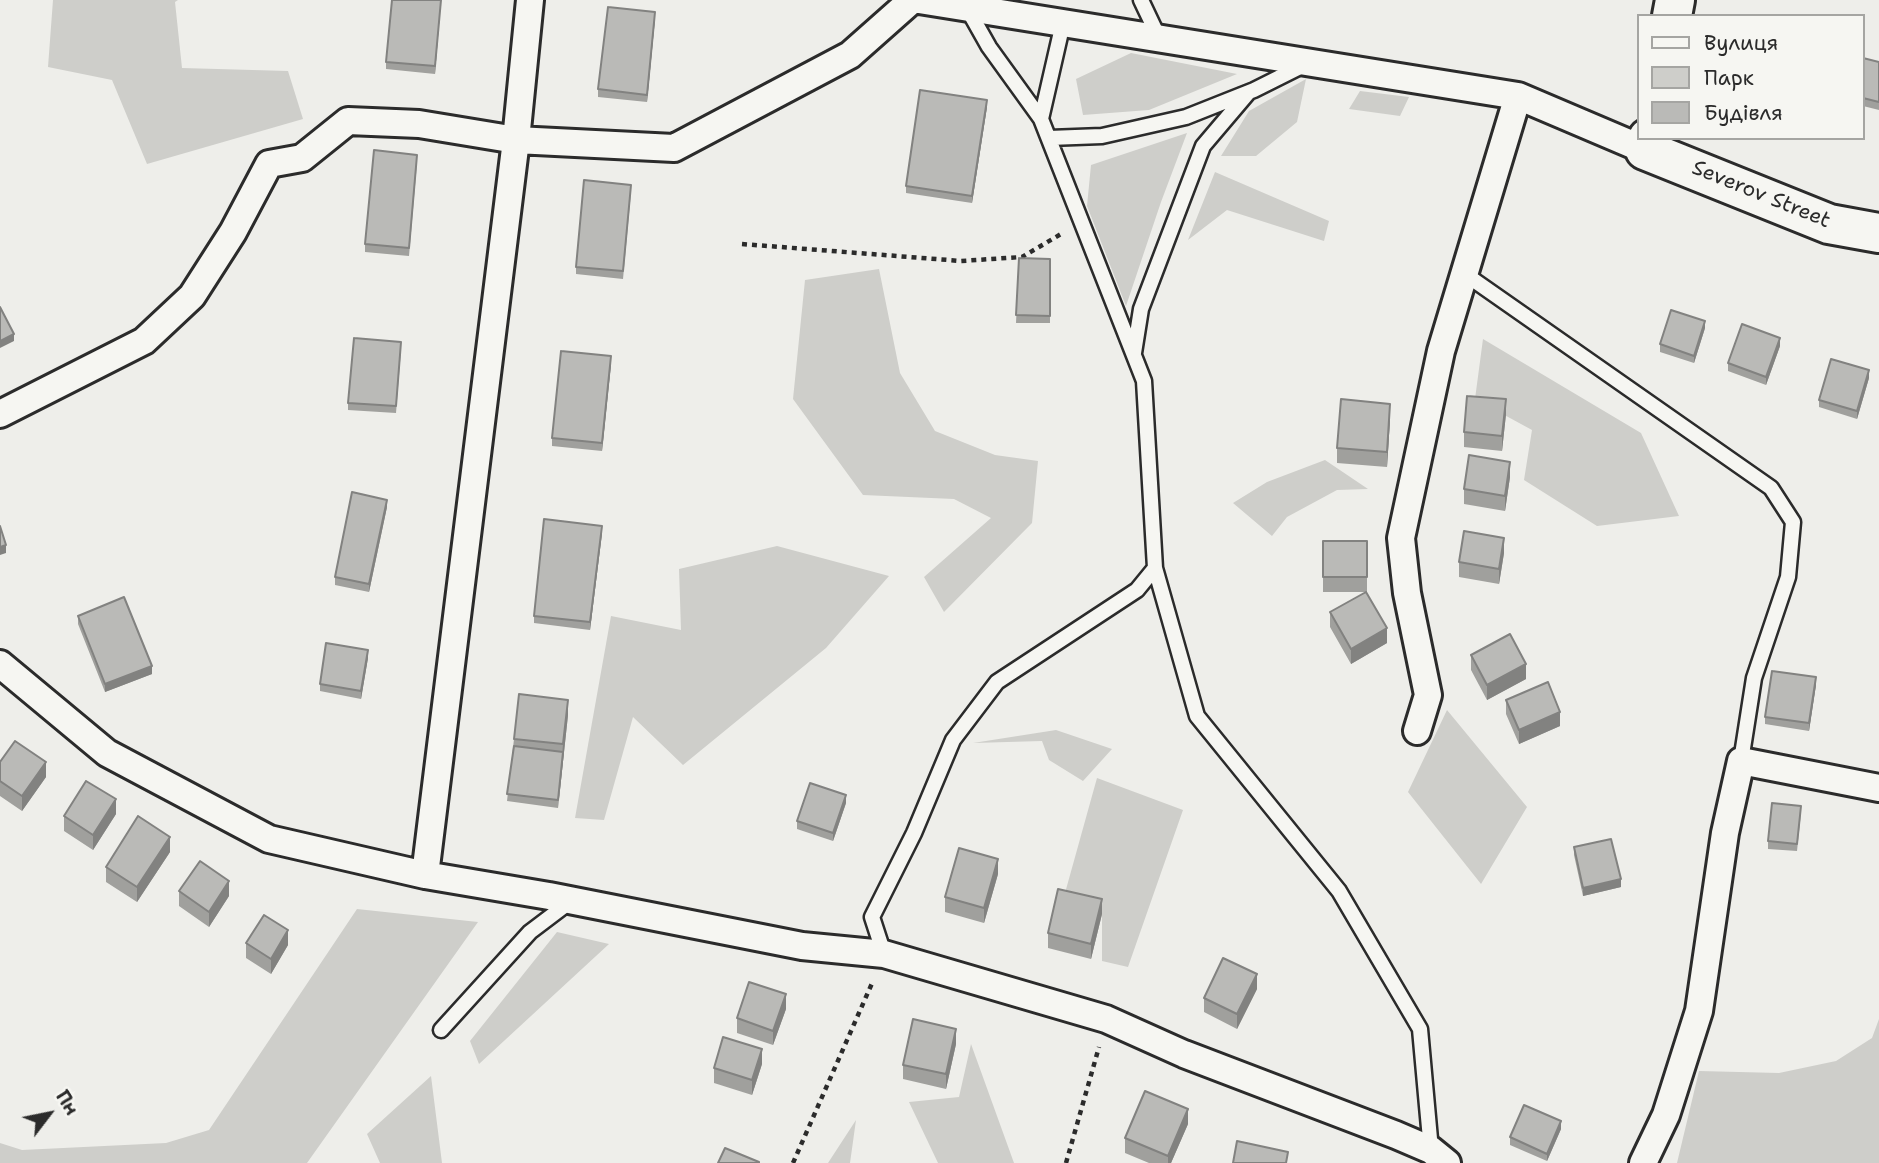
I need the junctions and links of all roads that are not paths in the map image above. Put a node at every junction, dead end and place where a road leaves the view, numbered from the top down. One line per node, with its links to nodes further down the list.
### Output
1 (530, 0): 13 (street)
2 (912, 0): 13 (street)
3 (919, 0): 5 (street)
4 (1141, 0): 7 (lane)
5 (967, 8): 6 (street); 11 (lane)
6 (1063, 23): 7 (street); 11 (lane)
7 (1159, 38): 8 (street)
8 (1308, 62): 9 (lane); 10 (street)
9 (1248, 93): 12 (lane); 17 (lane)
10 (1518, 96): 14 (street); 16 (street)
11 (1041, 119): 12 (lane)
12 (1049, 138): 17 (lane)
13 (516, 140): 18 (street); 24 (street)
14 (1646, 144): 15 (main road, Severov Street)
15 (1879, 233)
16 (1465, 274): 21 (street); 22 (lane)
17 (1134, 355): 19 (lane)
18 (0, 414)
19 (1155, 568): 26 (lane); 28 (lane)
20 (0, 664): 24 (street)
21 (1417, 731)
22 (1741, 761): 23 (street); 29 (street)
23 (1879, 788)
24 (425, 875): 25 (street)
25 (571, 901): 26 (street); 27 (lane)
26 (884, 954): 28 (street)
27 (441, 1030)
28 (1439, 1157)
29 (1643, 1163)

